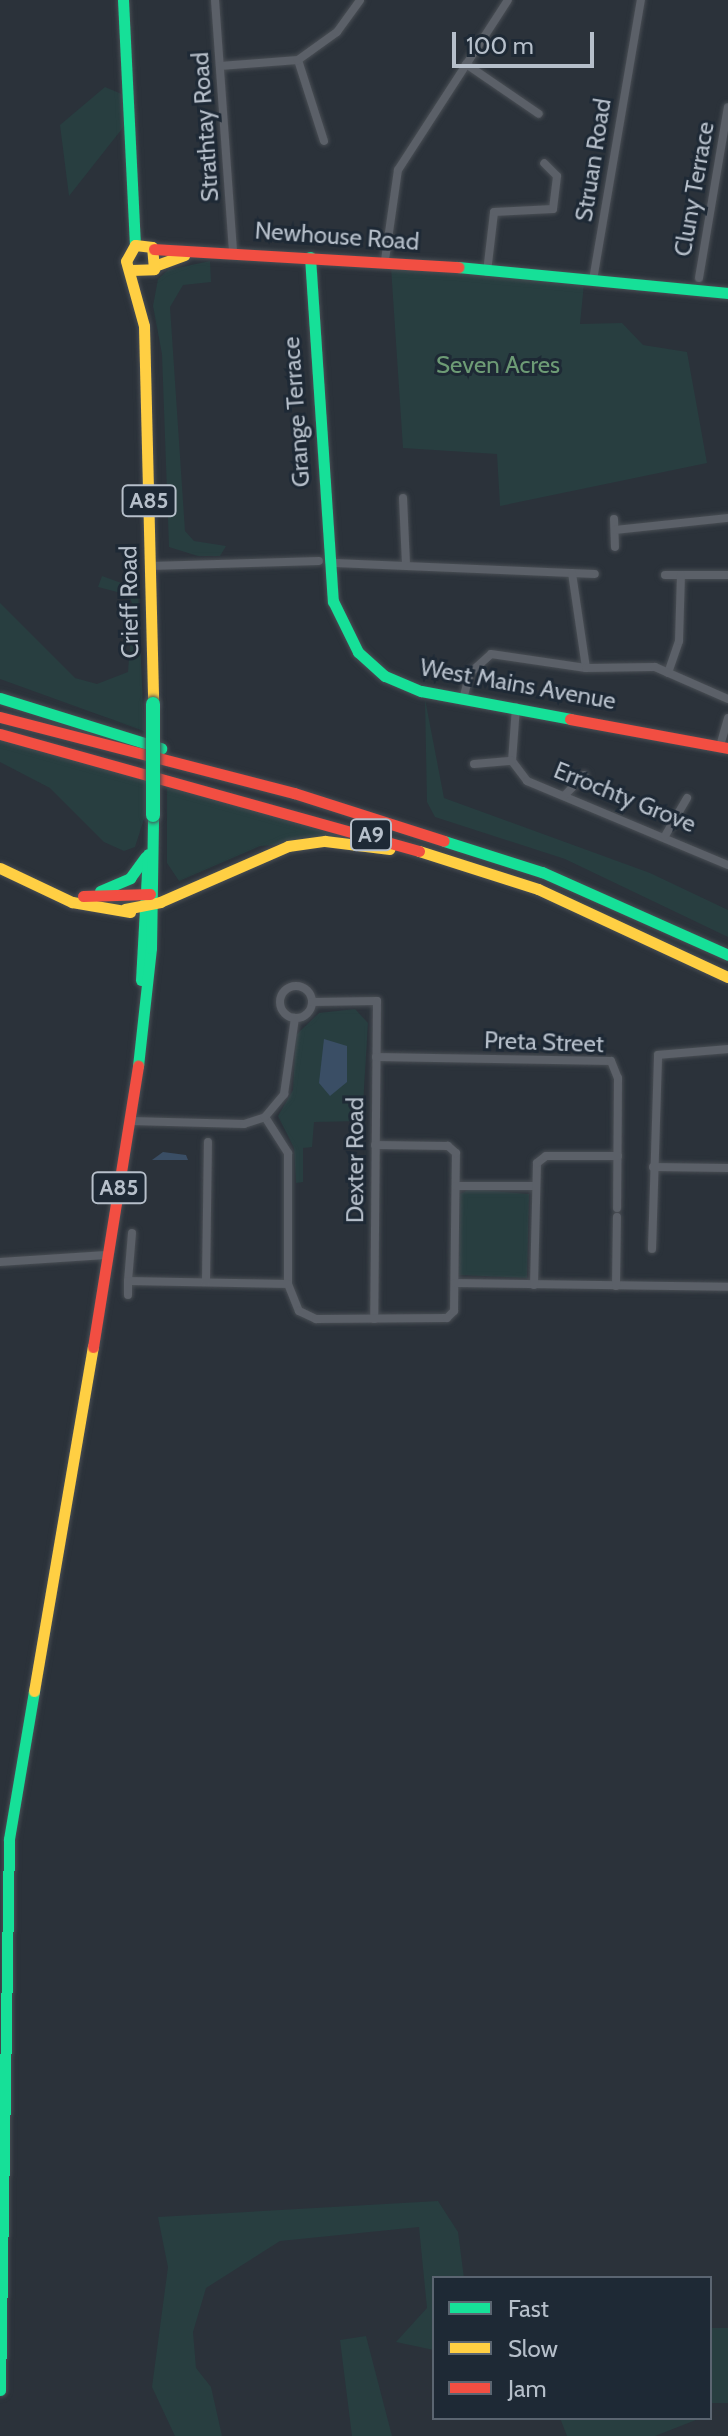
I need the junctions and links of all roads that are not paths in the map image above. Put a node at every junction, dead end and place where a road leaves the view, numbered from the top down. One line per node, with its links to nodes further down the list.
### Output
1 (123, 0): 14 (main road)
2 (215, 0): 9 (street, Strathtay Road)
3 (347, 0): 6 (street)
4 (508, 0): 8 (street)
5 (641, 0): 23 (street, Struan Road)
6 (358, 3): 7 (street)
7 (298, 60): 9 (street); 12 (street)
8 (466, 64): 11 (street); 18 (street)
9 (220, 66): 15 (street, Strathtay Road)
10 (728, 107): 22 (street, Cluny Terrace)
11 (539, 114)
12 (324, 141)
13 (544, 163): 21 (street)
14 (146, 246): 16 (main road, Newhouse Road); 19 (main road); 20 (main road)
15 (233, 252): 16 (main road, Newhouse Road); 17 (main road, Newhouse Road)
16 (184, 254): 19 (main road, Newhouse Road)
17 (310, 257): 18 (main road, Newhouse Road); 32 (main road, Grange Terrace)
18 (385, 260): 21 (main road, Newhouse Road)
19 (154, 268): 20 (main road); 25 (main road, Crieff Road / A85)
20 (131, 270): 25 (main road, Crieff Road / A85)
21 (487, 272): 23 (main road, Newhouse Road)
22 (699, 278)
23 (593, 280): 24 (main road, Newhouse Road)
24 (728, 293)
25 (142, 298): 34 (main road, Crieff Road / A85)
26 (403, 498): 33 (street)
27 (728, 518): 29 (street)
28 (614, 519): 29 (street)
29 (615, 530): 30 (street)
30 (615, 547)
31 (319, 561): 34 (street)
32 (335, 563): 33 (street); 43 (main road, West Mains Avenue)
33 (406, 565): 35 (street)
34 (150, 566): 57 (main road, Crieff Road / A85, bridge)
35 (572, 573): 36 (street); 40 (street)
36 (595, 574)
37 (665, 575): 38 (street)
38 (681, 575): 39 (street); 41 (street)
39 (728, 575)
40 (586, 668): 41 (street); 43 (street)
41 (668, 673): 44 (street)
42 (0, 698): 53 (main road, A9)
43 (463, 699): 45 (main road, West Mains Avenue)
44 (728, 699)
45 (516, 707): 49 (main road, West Mains Avenue); 50 (street)
46 (0, 717): 53 (main road, A9)
47 (728, 718): 49 (street)
48 (0, 734): 58 (main road, A9)
49 (724, 747)
50 (512, 761): 51 (street); 54 (street, Errochty Grove)
51 (474, 764)
52 (584, 775): 54 (street)
53 (294, 793): 66 (main road, A9)
54 (564, 796): 56 (street, Errochty Grove)
55 (687, 798): 56 (street)
56 (665, 836): 59 (street, Errochty Grove)
57 (150, 846): 62 (main road, A85); 63 (main road, Crieff Road / A85)
58 (437, 857): 63 (main road, A9); 67 (main road, A9)
59 (728, 865)
60 (0, 868): 61 (main road)
61 (47, 889): 62 (main road); 64 (main road)
62 (80, 896): 63 (main road)
63 (147, 899): 64 (main road); 65 (main road, A85); 69 (main road, A85)
64 (125, 909): 65 (main road)
65 (139, 931): 69 (main road, A85)
66 (728, 955)
67 (728, 977)
68 (312, 1002): 70 (street); 70 (street); 72 (street, Dexter Road)
69 (143, 1015): 74 (main road, A85)
70 (295, 1018): 73 (street)
71 (728, 1049): 78 (street)
72 (376, 1057): 76 (street, Dexter Road); 77 (street, Preta Street)
73 (265, 1117): 74 (street); 89 (street)
74 (131, 1121): 84 (main road, A85)
75 (208, 1142): 87 (street)
76 (375, 1145): 80 (street); 94 (street, Dexter Road)
77 (618, 1156): 81 (street); 91 (street, Preta Street)
78 (653, 1167): 79 (street); 83 (street)
79 (728, 1168)
80 (456, 1186): 81 (street); 88 (street)
81 (536, 1186): 90 (street)
82 (132, 1233): 86 (street)
83 (652, 1249)
84 (106, 1255): 85 (street); 95 (main road, A85)
85 (0, 1262)
86 (128, 1281): 87 (street); 93 (street)
87 (206, 1282): 89 (street)
88 (455, 1283): 90 (street); 94 (street)
89 (288, 1284): 94 (street)
90 (534, 1285): 91 (street)
91 (616, 1286): 92 (street)
92 (728, 1287)
93 (128, 1295)
94 (374, 1319)
95 (0, 2390)

